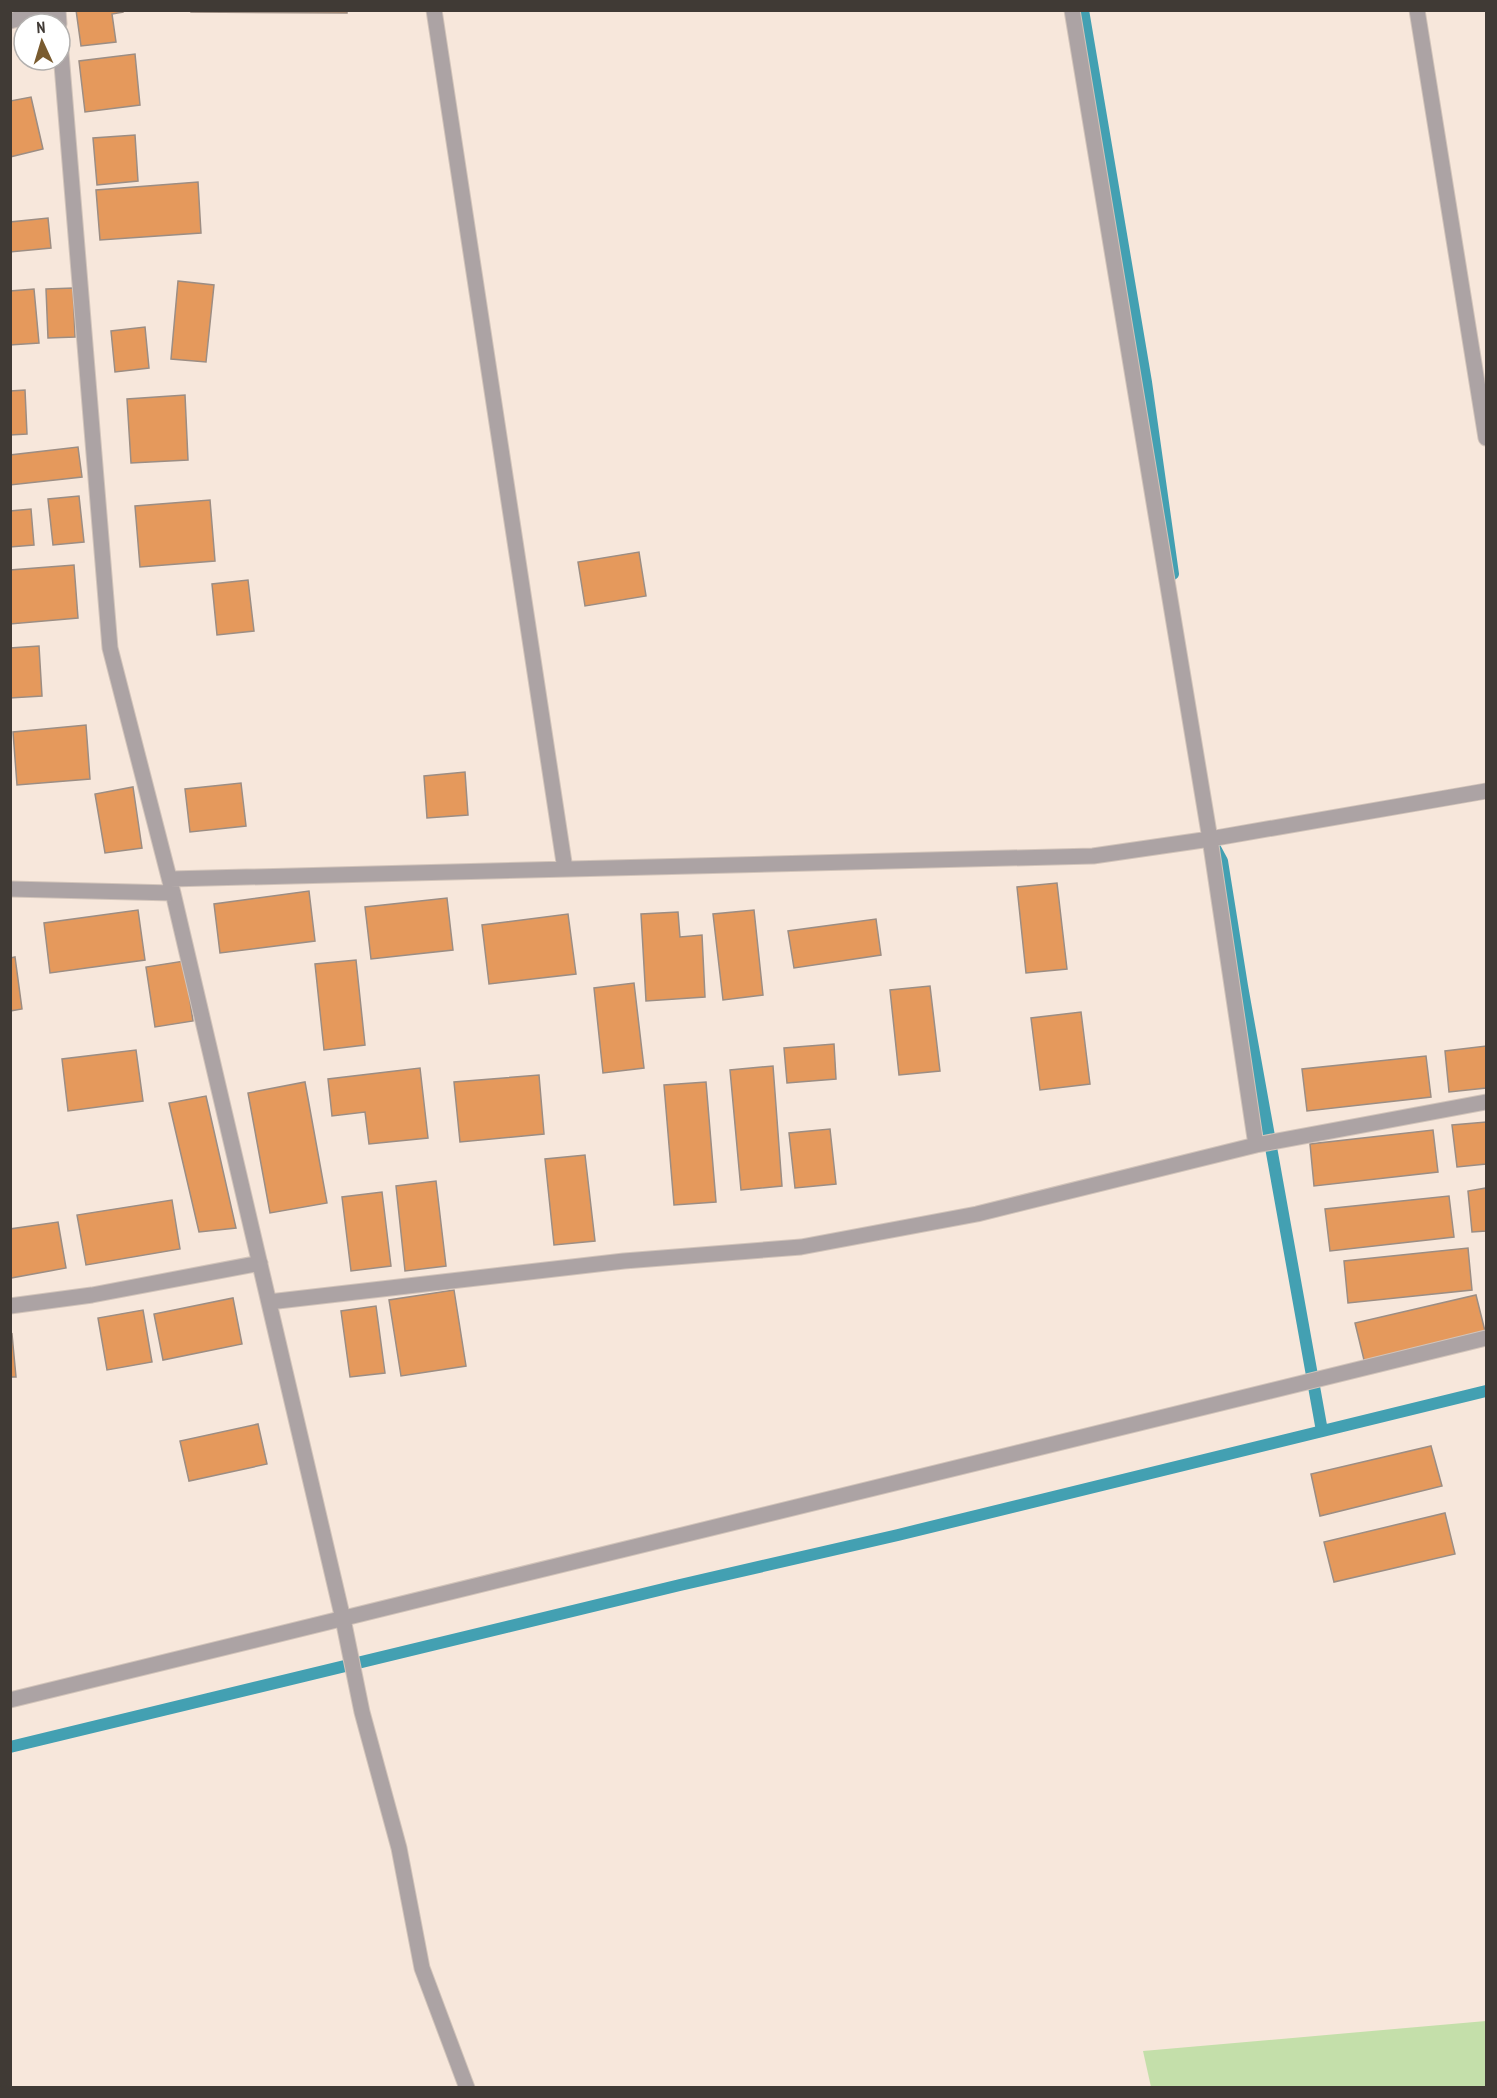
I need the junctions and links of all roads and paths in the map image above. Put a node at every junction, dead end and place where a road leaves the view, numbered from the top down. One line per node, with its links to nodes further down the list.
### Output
1 (51, 10): 5 (street)
2 (434, 10): 10 (street)
3 (1072, 10): 9 (street)
4 (1417, 10): 7 (street)
5 (10, 21)
6 (63, 72): 11 (street)
7 (1486, 438)
8 (1486, 791): 9 (street)
9 (1210, 839): 10 (street); 14 (street)
10 (565, 869): 11 (street)
11 (172, 886): 12 (street); 15 (street)
12 (10, 889)
13 (1486, 1102): 14 (street)
14 (1256, 1145): 16 (street)
15 (260, 1263): 16 (street); 17 (street)
16 (269, 1302): 19 (street)
17 (10, 1306)
18 (1486, 1338): 19 (street)
19 (343, 1619): 20 (street); 21 (street)
20 (10, 1700)
21 (467, 2088)

